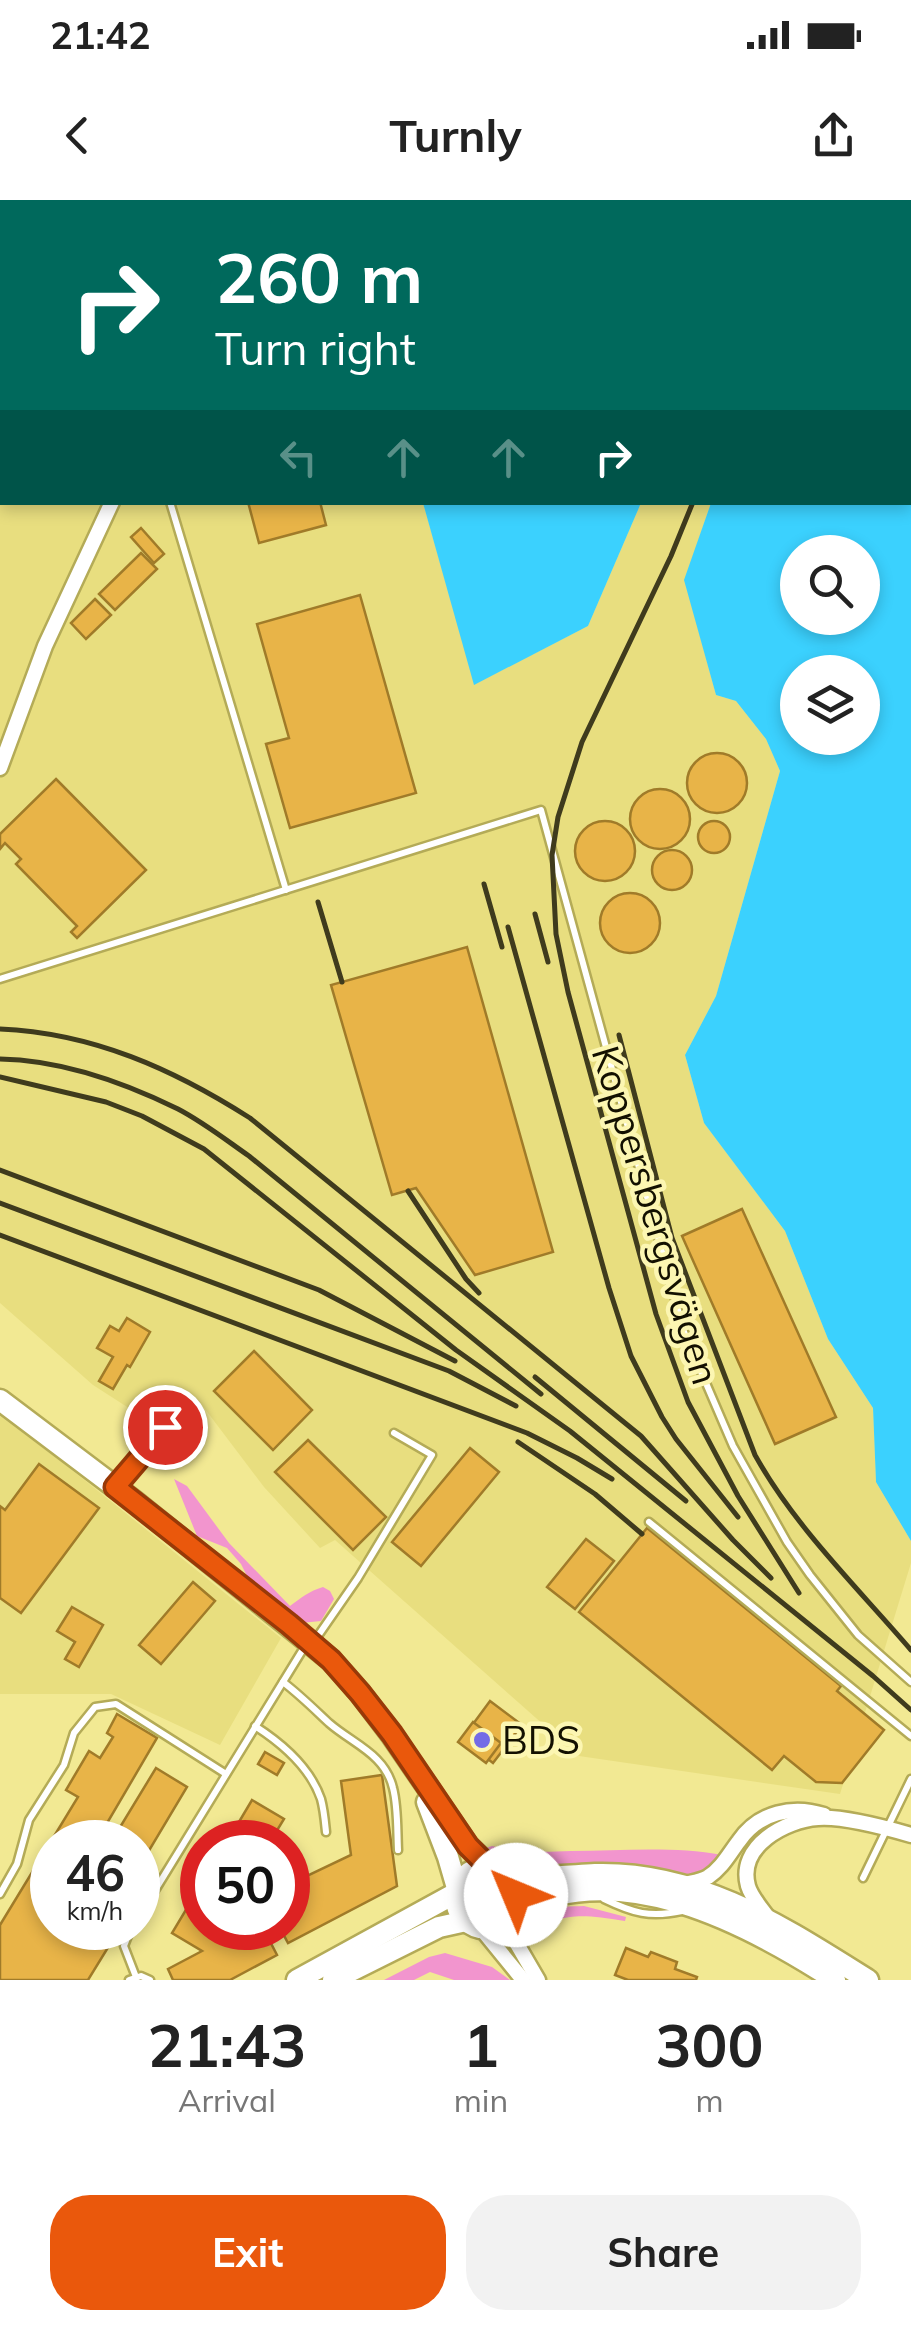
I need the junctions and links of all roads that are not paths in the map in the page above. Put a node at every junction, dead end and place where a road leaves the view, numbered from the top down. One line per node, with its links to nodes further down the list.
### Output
1 (111, 505): 3 (street)
2 (171, 505): 4 (lane)
3 (0, 768)
4 (286, 890): 5 (lane); 13 (lane, Koppersbergsvägen)
5 (0, 979)
6 (0, 1400): 9 (main road)
7 (394, 1433): 11 (lane)
8 (148, 1448): 9 (lane)
9 (115, 1487): 11 (main road)
10 (650, 1522): 15 (lane)
11 (310, 1642): 12 (lane); 16 (main road)
12 (282, 1682): 14 (lane); 23 (lane)
13 (911, 1682)
14 (255, 1726): 17 (lane); 21 (lane)
15 (911, 1736)
16 (402, 1750): 24 (main road); 28 (main road)
17 (226, 1774): 26 (lane); 29 (lane)
18 (911, 1780): 20 (lane)
19 (834, 1818): 20 (street); 27 (street); 31 (street)
20 (888, 1829): 22 (street); 25 (lane)
21 (326, 1832)
22 (911, 1836)
23 (398, 1850)
24 (497, 1870): 27 (main road); 28 (main road); 30 (main road)
25 (863, 1878)
26 (160, 1882)
27 (682, 1884): 31 (main road)
28 (457, 1891): 32 (main road); 36 (main road)
29 (0, 1894)
30 (511, 1914): 32 (main road); 39 (street); 40 (main road)
31 (769, 1920): 41 (main road)
32 (473, 1924): 37 (main road); 38 (street)
33 (125, 1950): 34 (lane)
34 (132, 1978): 35 (lane)
35 (150, 1980)
36 (297, 1980)
37 (334, 1980)
38 (523, 1980)
39 (538, 1980)
40 (835, 1980)
41 (868, 1980)

